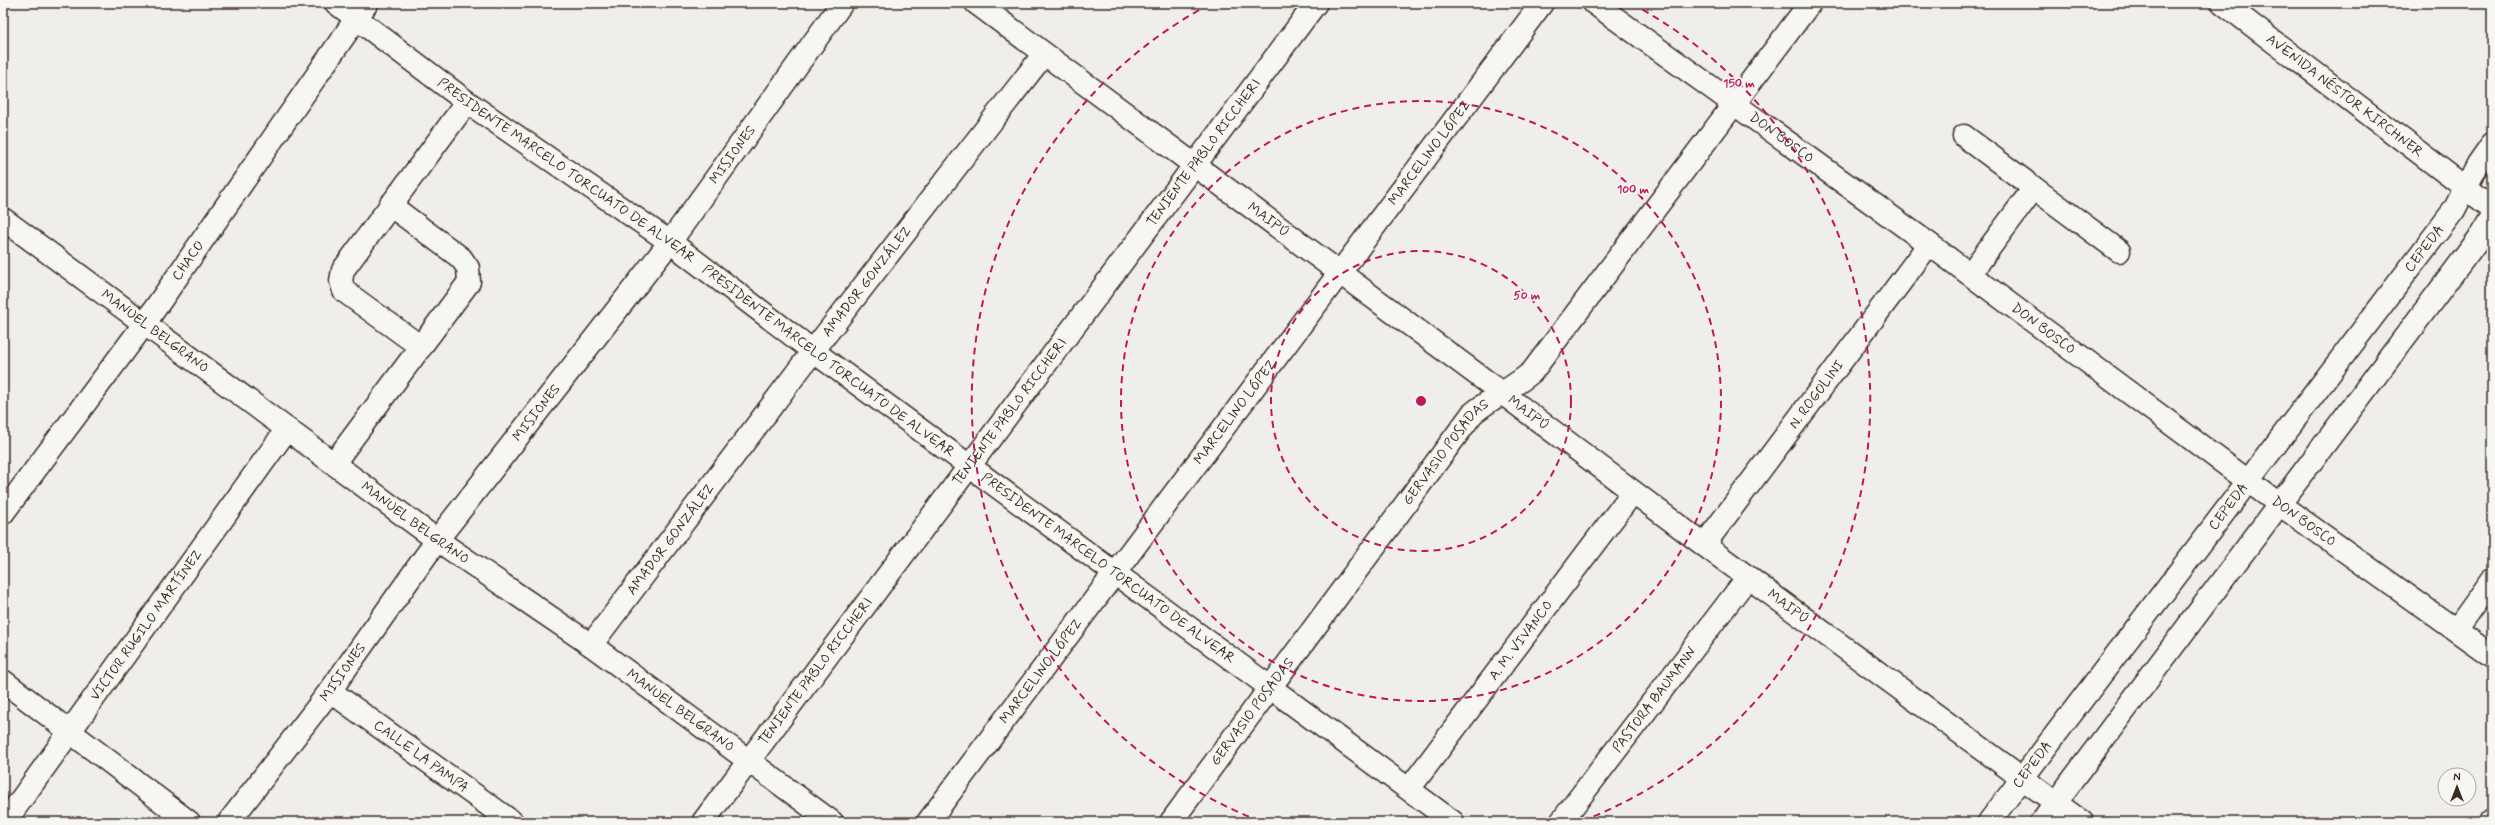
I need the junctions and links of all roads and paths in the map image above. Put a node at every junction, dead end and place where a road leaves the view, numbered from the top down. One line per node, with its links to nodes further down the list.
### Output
1 (336, 3): 9 (street, PRESIDENTE MARCELO TORCUATO DE ALVEAR)
2 (842, 3): 22 (street, MISIONES)
3 (976, 3): 10 (street, MAIPÚ)
4 (1316, 3): 15 (street, TENIENTE PABLO RICCHERI)
5 (1542, 3): 25 (street, MARCELINO LÓPEZ)
6 (1594, 3): 12 (street, DON BOSCO)
7 (1810, 3): 12 (street, GERVASIO POSADAS)
8 (2223, 3): 17 (street, AVENIDA NÉSTOR KIRCHNER)
9 (362, 10): 11 (street, PRESIDENTE MARCELO TORCUATO DE ALVEAR); 27 (street, CHACO)
10 (1044, 54): 15 (street, MAIPÚ); 29 (street, AMADOR GONZÁLEZ)
11 (467, 102): 18 (street); 22 (street, PRESIDENTE MARCELO TORCUATO DE ALVEAR)
12 (1734, 104): 23 (street, DON BOSCO); 30 (street, GERVASIO POSADAS)
13 (1964, 136): 16 (street)
14 (2492, 144): 17 (street, CEPEDA)
15 (1195, 165): 25 (street, MAIPÚ); 33 (street, TENIENTE PABLO RICCHERI)
16 (2034, 188): 24 (street); 26 (street)
17 (2466, 189): 19 (street, AVENIDA NÉSTOR KIRCHNER); 34 (street, CEPEDA)
18 (390, 205): 28 (street); 28 (street)
19 (2492, 208)
20 (2492, 217): 36 (street)
21 (3, 219): 27 (street, MANUEL BELGRANO)
22 (670, 242): 29 (street, PRESIDENTE MARCELO TORCUATO DE ALVEAR); 38 (street, MISIONES)
23 (1929, 244): 26 (street, DON BOSCO); 39 (street, N. ROGOLINI)
24 (2119, 251)
25 (1339, 272): 30 (street, MAIPÚ); 40 (street, MARCELINO LÓPEZ)
26 (1970, 274): 34 (street, DON BOSCO)
27 (145, 323): 31 (street, MANUEL BELGRANO); 37 (street, CHACO)
28 (421, 347): 32 (street)
29 (813, 351): 33 (street, PRESIDENTE MARCELO TORCUATO DE ALVEAR); 44 (street, AMADOR GONZÁLEZ)
30 (1502, 393): 35 (street, MAIPÚ); 47 (street, GERVASIO POSADAS)
31 (287, 429): 32 (street, MANUEL BELGRANO); 49 (street, VICTOR RUGILO MARTÍNEZ)
32 (334, 463): 38 (street, MANUEL BELGRANO)
33 (970, 465): 40 (street, PRESIDENTE MARCELO TORCUATO DE ALVEAR); 50 (street, TENIENTE PABLO RICCHERI)
34 (2247, 480): 36 (street, DON BOSCO); 51 (street, CEPEDA)
35 (1633, 492): 39 (street, MAIPÚ); 52 (street, A. M. VIVANCO)
36 (2279, 504): 43 (street, DON BOSCO); 53 (street)
37 (3, 513)
38 (437, 540): 44 (street, MANUEL BELGRANO); 48 (street, MISIONES)
39 (1704, 545): 41 (street, MAIPÚ)
40 (1117, 573): 47 (street, PRESIDENTE MARCELO TORCUATO DE ALVEAR); 60 (street, MARCELINO LÓPEZ)
41 (1748, 577): 51 (street, MAIPÚ); 63 (street, PASTORA BAUMANN)
42 (2492, 580): 43 (street)
43 (2456, 630): 45 (street, DON BOSCO)
44 (590, 645): 50 (street, MANUEL BELGRANO)
45 (2492, 656)
46 (3, 681): 49 (street)
47 (1271, 687): 52 (street, PRESIDENTE MARCELO TORCUATO DE ALVEAR); 61 (street, GERVASIO POSADAS)
48 (330, 691): 56 (street, MISIONES); 57 (street, CALLE LA PAMPA)
49 (71, 732): 54 (street, VICTOR RUGILO MARTÍNEZ); 55 (street)
50 (748, 762): 58 (street, TENIENTE PABLO RICCHERI); 59 (street, MANUEL BELGRANO)
51 (2022, 779): 53 (street, MAIPÚ); 64 (street, CEPEDA)
52 (1409, 789): 62 (street, PRESIDENTE MARCELO TORCUATO DE ALVEAR)
53 (2056, 803): 65 (street); 66 (street, MAIPÚ)
54 (5, 822)
55 (189, 822)
56 (228, 822)
57 (512, 822)
58 (703, 822)
59 (832, 822)
60 (928, 822)
61 (1171, 822)
62 (1454, 822)
63 (1561, 822)
64 (1989, 822)
65 (2042, 822)
66 (2082, 822)

